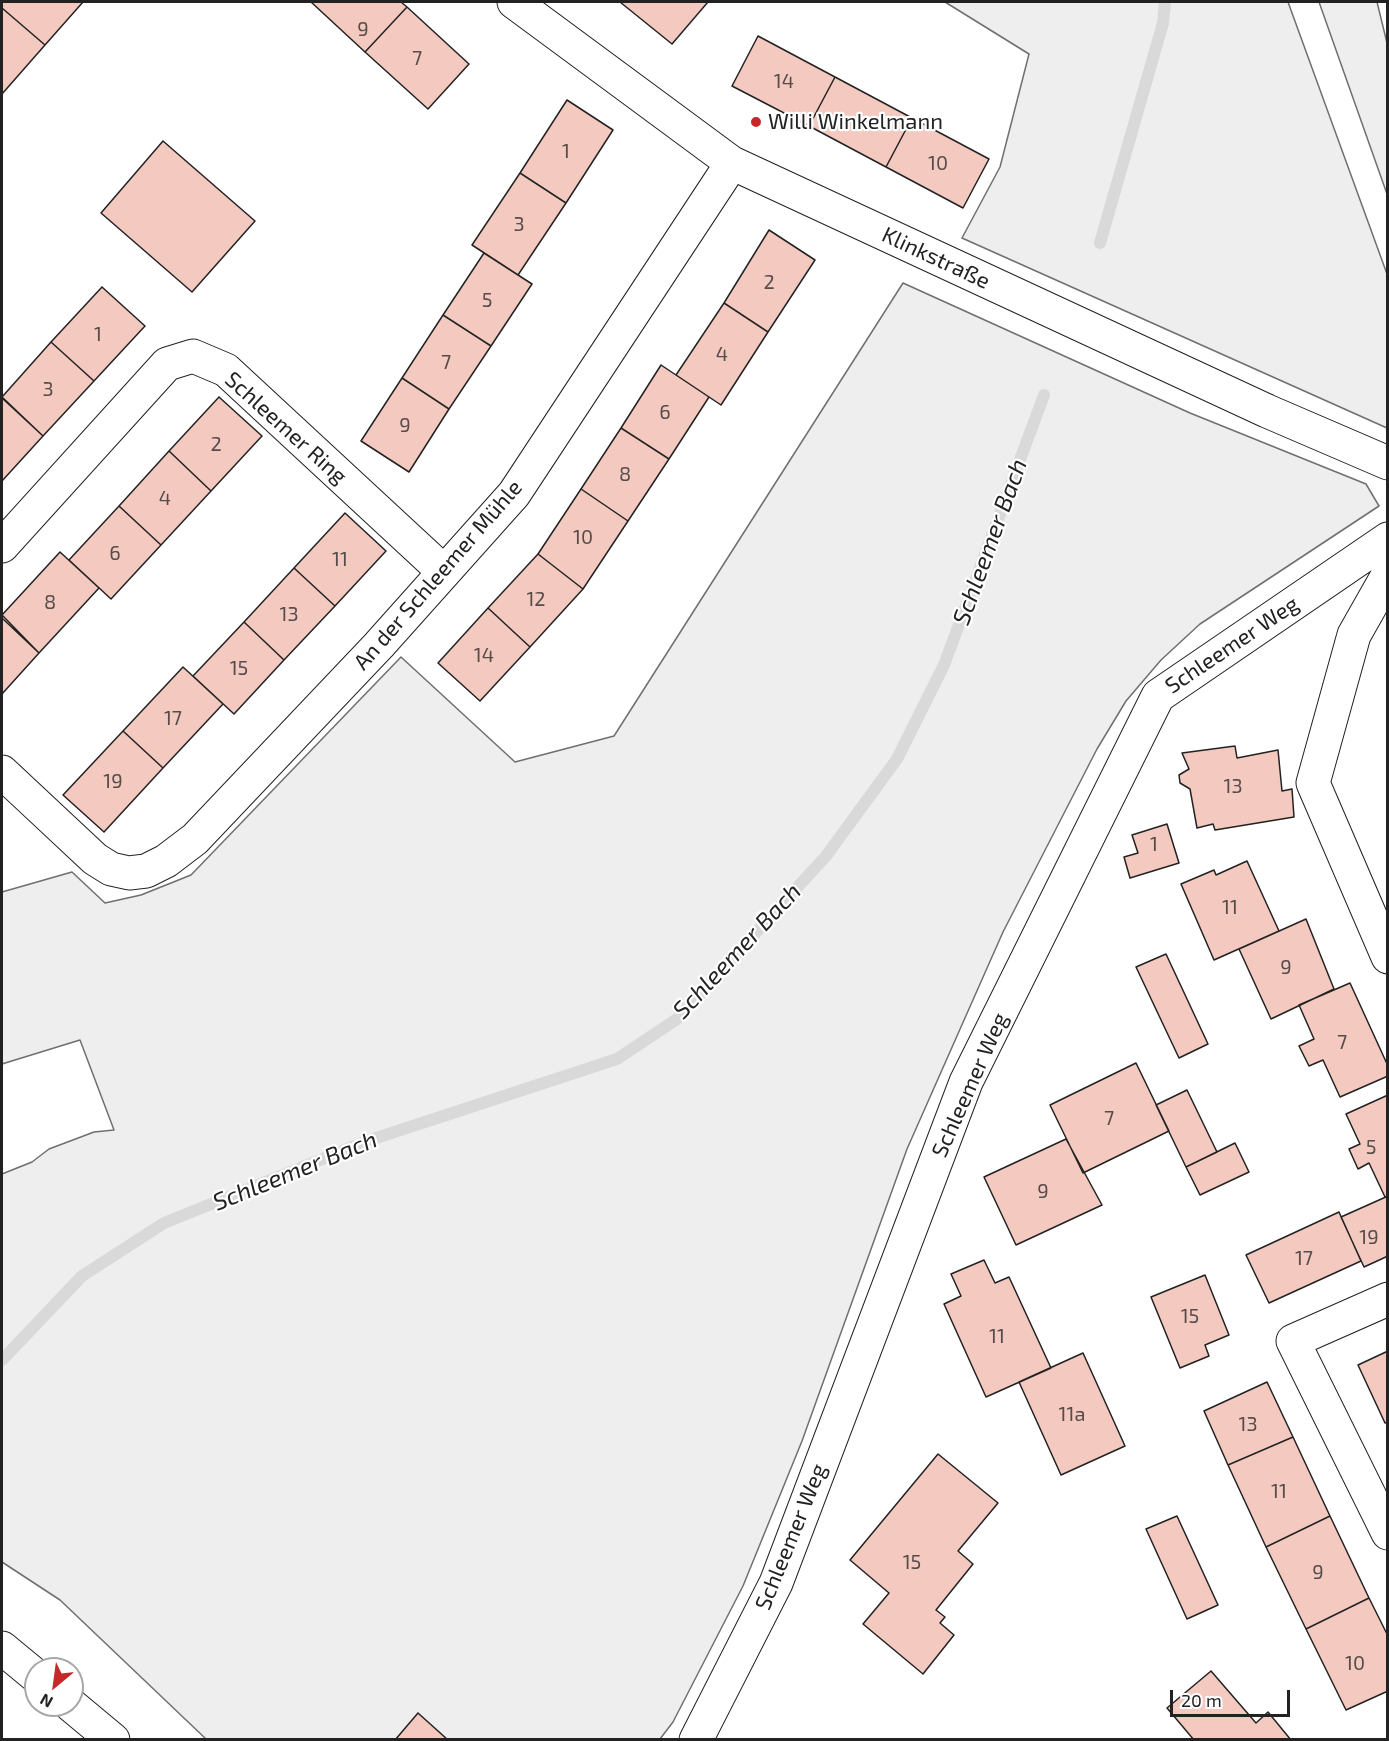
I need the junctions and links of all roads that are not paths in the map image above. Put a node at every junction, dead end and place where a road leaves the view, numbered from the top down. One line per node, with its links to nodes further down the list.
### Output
1 (514, 2): 2 (street, Klinkstraße)
2 (732, 163): 3 (street, Klinkstraße); 6 (street, An der Schleemer Mühle)
3 (1388, 463)
4 (1388, 539): 16 (street, Schleemer Weg)
5 (2, 546): 6 (street, Schleemer Ring)
6 (442, 571): 8 (street, An der Schleemer Mühle)
7 (1388, 575): 9 (street)
8 (2, 772)
9 (1388, 957)
10 (1388, 1299): 11 (street)
11 (1388, 1533)
12 (2, 1648): 13 (street)
13 (24, 1666)
14 (84, 1716): 15 (street)
15 (113, 1740)
16 (696, 1740)

